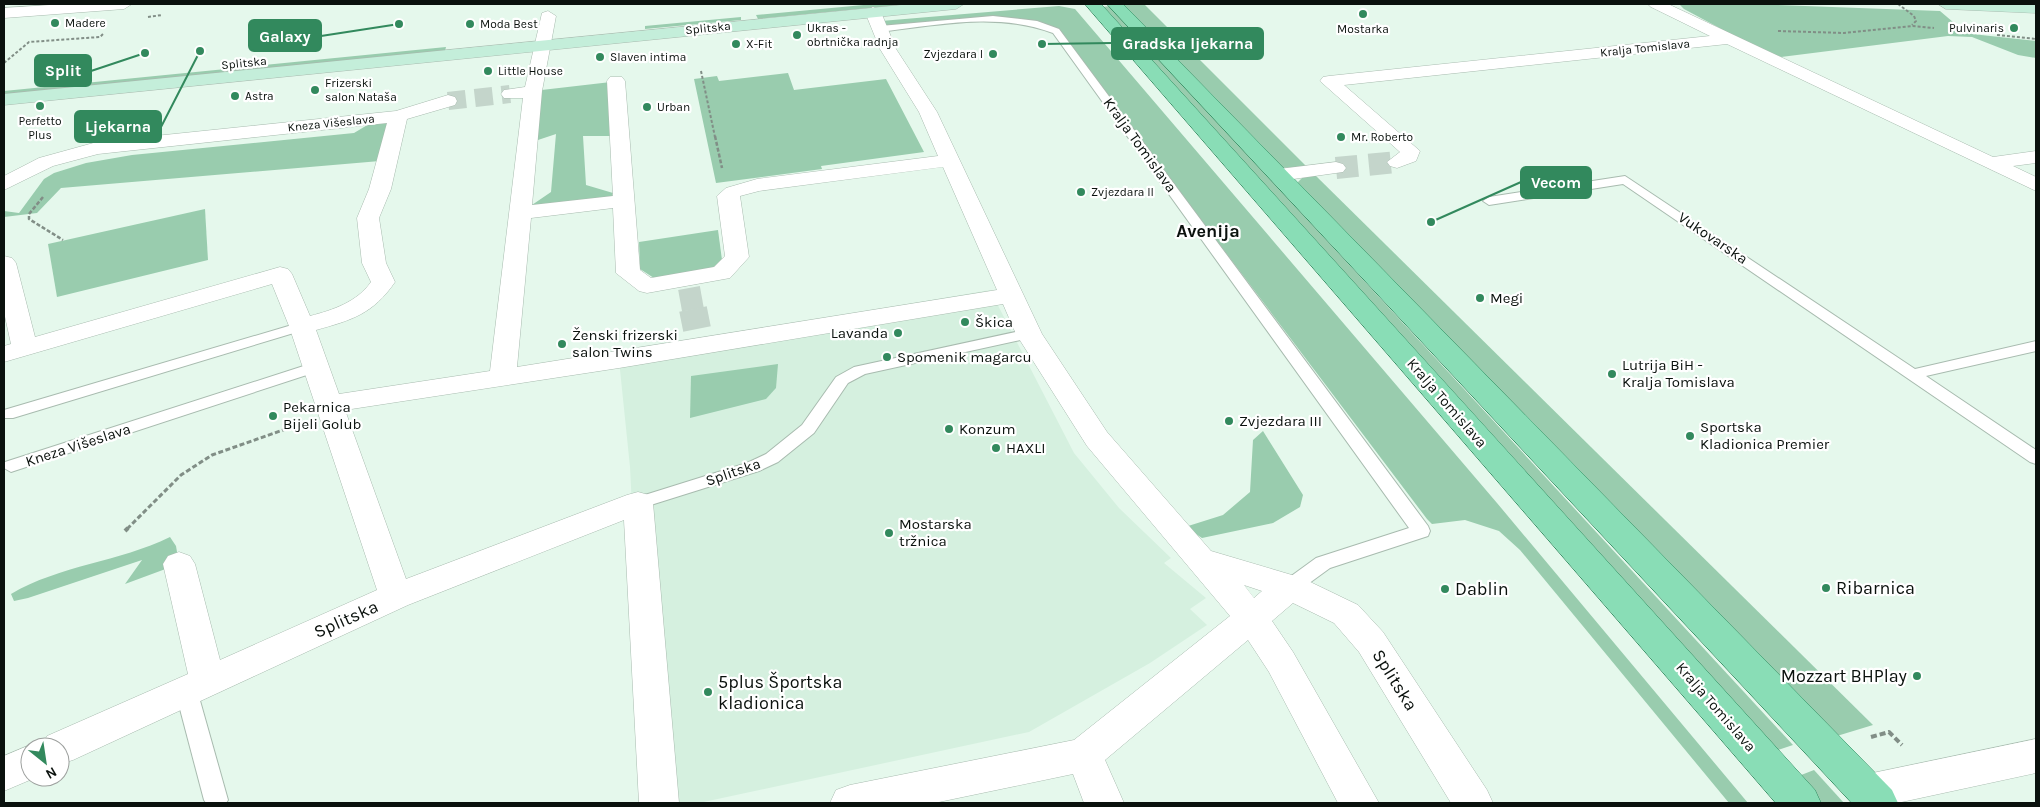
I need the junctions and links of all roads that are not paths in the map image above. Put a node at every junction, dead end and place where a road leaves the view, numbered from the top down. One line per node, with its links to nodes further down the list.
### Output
1 (124, 4): 9 (street)
2 (841, 4): 10 (main road, Splitska)
3 (956, 4): 12 (main road, Splitska)
4 (1093, 4): 64 (main road, Kralja Tomislava)
5 (1115, 4): 26 (main road)
6 (1656, 4): 13 (street)
7 (1946, 4): 8 (main road)
8 (2036, 8)
9 (4, 13)
10 (748, 19): 11 (main road, Splitska); 12 (main road, Splitska)
11 (547, 21): 15 (main road, Splitska); 16 (street); 18 (main road, Splitska)
12 (876, 21): 22 (street); 48 (lane, Kralja Tomislava)
13 (1727, 39): 23 (street, Kralja Tomislava); 24 (street)
14 (616, 81): 29 (street)
15 (4, 87)
16 (533, 91): 17 (street); 31 (street)
17 (510, 94)
18 (4, 100)
19 (448, 101): 20 (street)
20 (398, 116): 27 (street, Kneza Višeslava); 34 (street, Kneza Višeslava)
21 (2036, 157): 24 (street)
22 (950, 160): 29 (street); 33 (street)
23 (1397, 162)
24 (1994, 163): 28 (street)
25 (1336, 168): 26 (street)
26 (1278, 175): 57 (main road)
27 (4, 184)
28 (2036, 184)
29 (622, 201): 31 (street)
30 (1489, 201): 39 (lane, Vukovarska)
31 (521, 213): 40 (street)
32 (4, 263): 37 (street)
33 (1010, 295): 35 (street); 40 (street)
34 (302, 326): 37 (street); 38 (street); 42 (lane, Kneza Višeslava)
35 (1029, 334): 45 (lane, Splitska); 46 (street)
36 (2036, 346): 39 (lane)
37 (14, 351)
38 (316, 367): 41 (street); 44 (lane, Kneza Višeslava)
39 (1915, 374): 43 (lane, Vukovarska)
40 (503, 377): 41 (street)
41 (330, 408): 49 (street)
42 (7, 414)
43 (2036, 458)
44 (11, 466)
45 (638, 503): 49 (street, Splitska); 59 (street)
46 (1199, 558): 48 (street, Splitska); 50 (street)
47 (179, 564): 51 (street)
48 (1290, 587): 50 (street); 63 (street, Splitska)
49 (396, 596): 51 (street, Splitska)
50 (1251, 618): 53 (street); 62 (street)
51 (197, 686): 52 (street, Splitska); 58 (lane)
52 (70, 743)
53 (1084, 755): 60 (street); 61 (street)
54 (2036, 756): 57 (street)
55 (20, 767): 56 (street)
56 (4, 774)
57 (1873, 798)
58 (216, 800)
59 (659, 803)
60 (850, 803)
61 (1104, 803)
62 (1359, 803)
63 (1473, 803)
64 (1801, 803)

